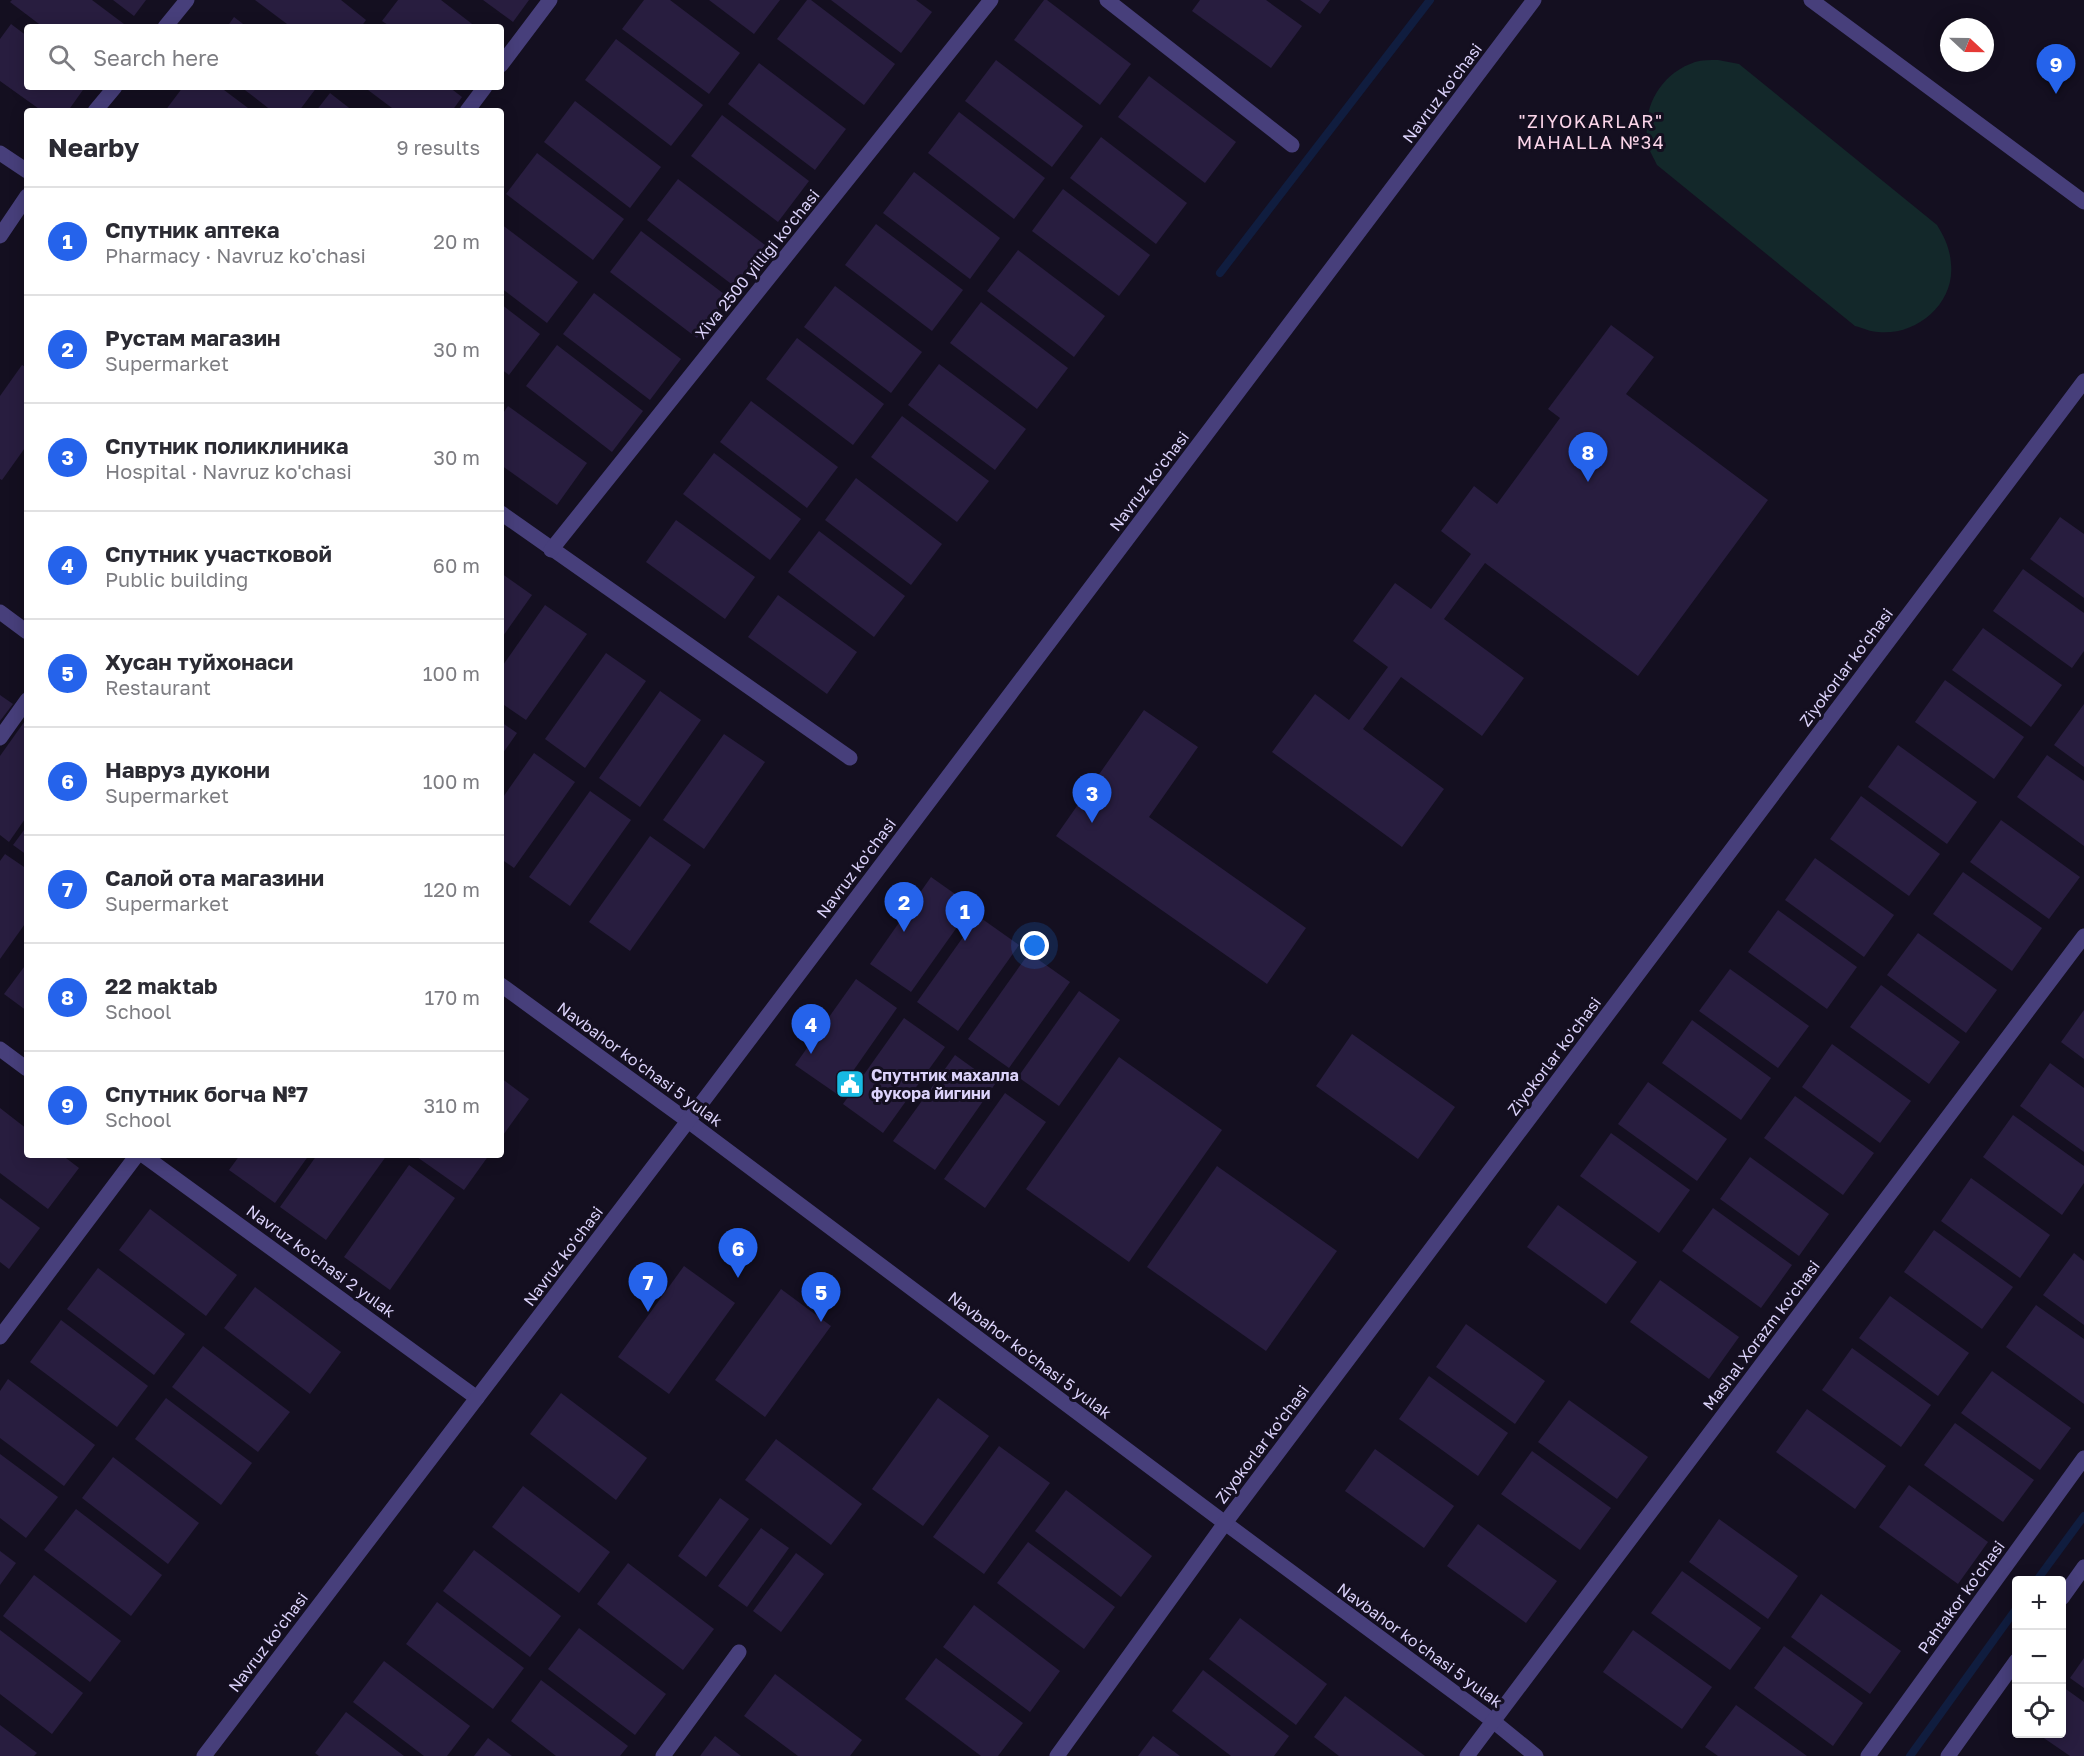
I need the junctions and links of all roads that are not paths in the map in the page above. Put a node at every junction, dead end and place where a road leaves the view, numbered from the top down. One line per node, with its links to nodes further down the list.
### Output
1 (187, 0): 7 (street)
2 (550, 0): 8 (street)
3 (992, 0): 21 (street, Xiva 2500 yilligi ko'chasi)
4 (1107, 0): 13 (street)
5 (1534, 0): 31 (street, Navruz ko'chasi)
6 (1811, 0): 17 (street)
7 (167, 24)
8 (504, 62)
9 (112, 90): 11 (street)
10 (483, 90): 12 (street)
11 (98, 108)
12 (469, 108)
13 (1292, 145)
14 (0, 153): 15 (street)
15 (24, 169)
16 (24, 200): 18 (street)
17 (2084, 202)
18 (0, 236)
19 (2084, 381): 37 (street, Ziyokorlar ko'chasi)
20 (504, 515): 21 (street)
21 (551, 550): 26 (street)
22 (0, 612): 23 (street)
23 (24, 630)
24 (24, 704): 25 (street)
25 (0, 738)
26 (850, 758)
27 (2084, 936): 42 (street, Mashal Xorazm ko'chasi)
28 (504, 987): 31 (street, Navbahor ko'chasi 5 yulak)
29 (0, 1049): 30 (street)
30 (24, 1067)
31 (688, 1121): 35 (street, Navruz ko'chasi); 37 (street, Navbahor ko'chasi 5 yulak)
32 (135, 1158): 34 (street)
33 (147, 1158): 35 (street, Navruz ko'chasi 2 yulak)
34 (0, 1337)
35 (477, 1398): 43 (street, Navruz ko'chasi)
36 (2084, 1458): 48 (street, Pahtakor ko'chasi)
37 (1225, 1523): 42 (street, Navbahor ko'chasi 5 yulak); 45 (street, Ziyokorlar ko'chasi)
38 (2084, 1567): 39 (street)
39 (2066, 1591)
40 (739, 1652): 44 (street)
41 (2012, 1667): 49 (street)
42 (1493, 1720): 46 (street, Mashal Xorazm ko'chasi); 47 (street, Navbahor ko'chasi 5 yulak)
43 (204, 1756)
44 (663, 1756)
45 (1058, 1756)
46 (1467, 1756)
47 (1536, 1756)
48 (1868, 1756)
49 (1948, 1756)

